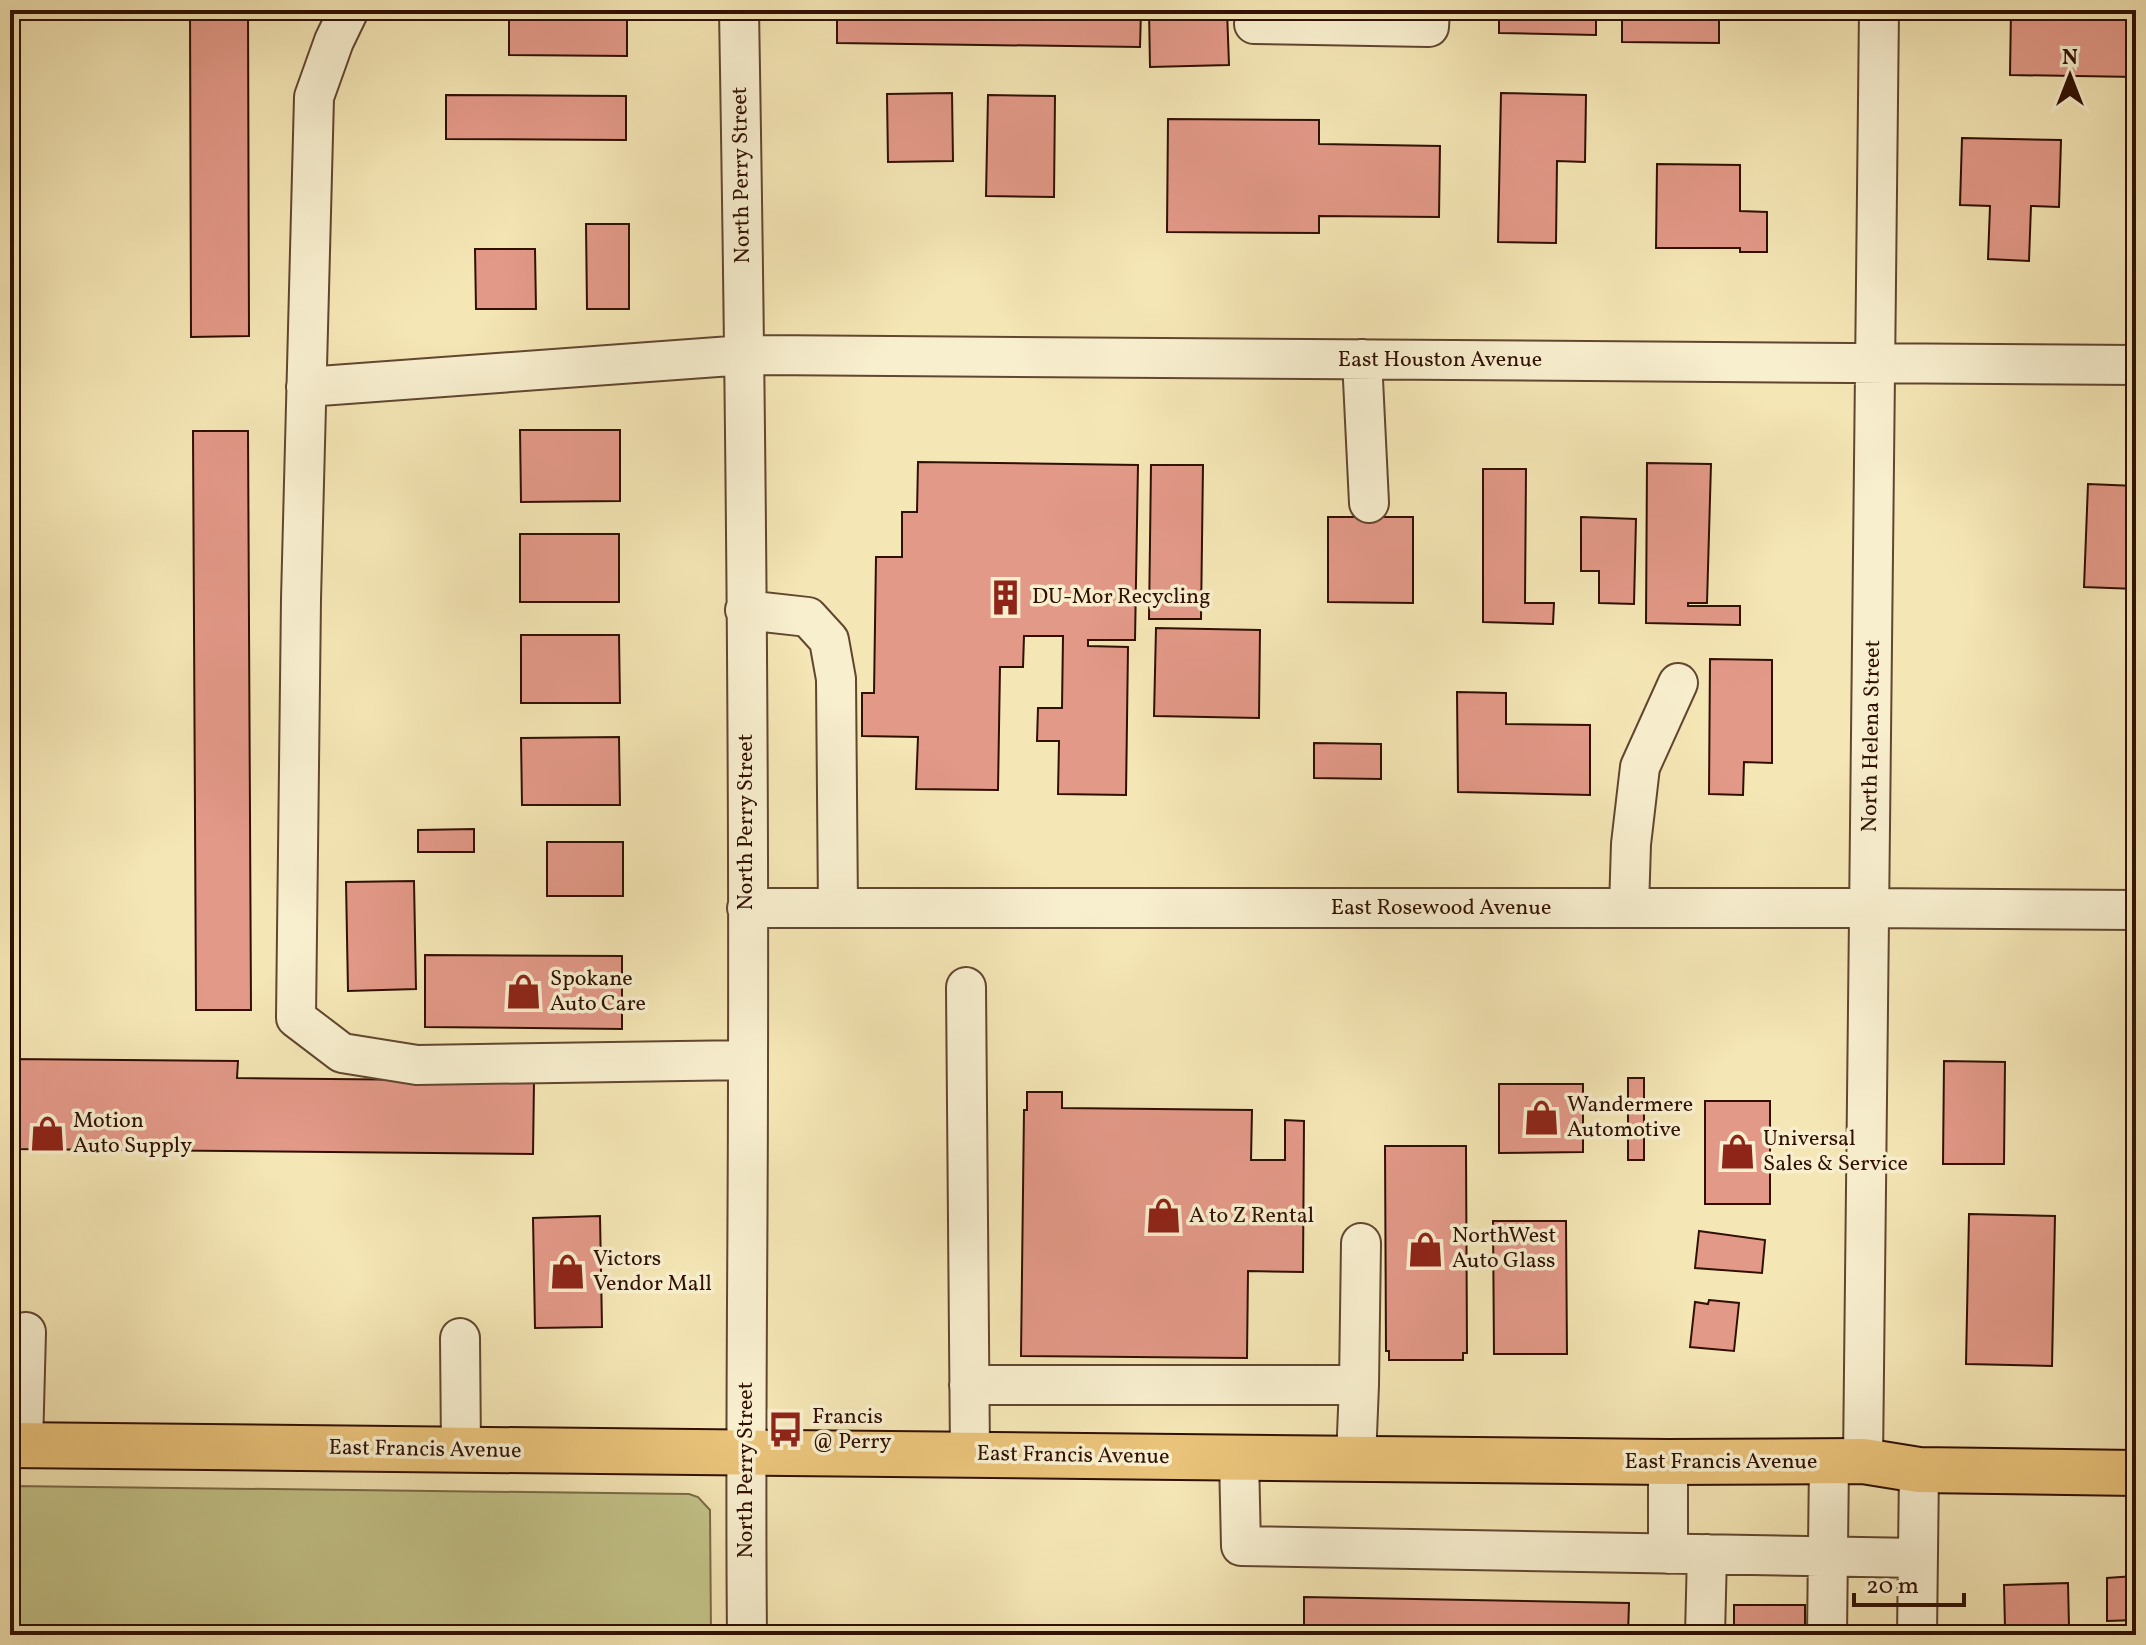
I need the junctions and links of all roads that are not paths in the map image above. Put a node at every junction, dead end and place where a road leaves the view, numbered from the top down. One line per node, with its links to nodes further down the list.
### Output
1 (349, 10): 10 (street)
2 (739, 10): 6 (street, North Perry Street)
3 (1430, 10): 5 (street)
4 (1879, 10): 8 (street, North Helena Street)
5 (1254, 24)
6 (745, 355): 7 (street, East Houston Avenue); 10 (street, East Houston Avenue); 12 (street, North Perry Street)
7 (1362, 359): 8 (street, East Houston Avenue); 11 (street)
8 (1877, 362): 9 (street, East Houston Avenue); 17 (street, North Helena Street)
9 (2136, 365)
10 (306, 387): 20 (street)
11 (1369, 503)
12 (745, 610): 14 (street, North Perry Street); 15 (street)
13 (1678, 683): 16 (street)
14 (747, 908): 15 (street, East Rosewood Avenue); 20 (street, North Perry Street)
15 (838, 908): 16 (street, East Rosewood Avenue)
16 (1629, 908): 17 (street, East Rosewood Avenue)
17 (1870, 908): 18 (street, East Rosewood Avenue); 33 (street, North Helena Street)
18 (2136, 910)
19 (966, 987): 24 (street)
20 (748, 1060): 28 (street, North Perry Street)
21 (1361, 1243): 25 (street)
22 (26, 1332): 26 (street)
23 (460, 1338): 27 (street)
24 (969, 1385): 25 (street); 29 (street)
25 (1359, 1385): 31 (street)
26 (16, 1445): 27 (main road, East Francis Avenue)
27 (461, 1450): 28 (main road, East Francis Avenue)
28 (745, 1454): 29 (main road, East Francis Avenue); 40 (street, North Perry Street)
29 (970, 1454): 30 (main road, East Francis Avenue)
30 (1239, 1458): 31 (main road, East Francis Avenue); 36 (street)
31 (1356, 1459): 32 (main road, East Francis Avenue)
32 (1668, 1462): 33 (main road, East Francis Avenue); 36 (street)
33 (1846, 1462): 34 (main road, East Francis Avenue); 38 (street, North Helena Street)
34 (1919, 1470): 35 (main road, East Francis Avenue); 39 (street)
35 (2136, 1473)
36 (1668, 1554): 37 (street)
37 (1707, 1554): 38 (street); 41 (street)
38 (1829, 1556): 39 (street); 42 (street, North Helena Street)
39 (1917, 1558): 43 (street)
40 (747, 1635)
41 (1705, 1635)
42 (1827, 1635)
43 (1917, 1635)

